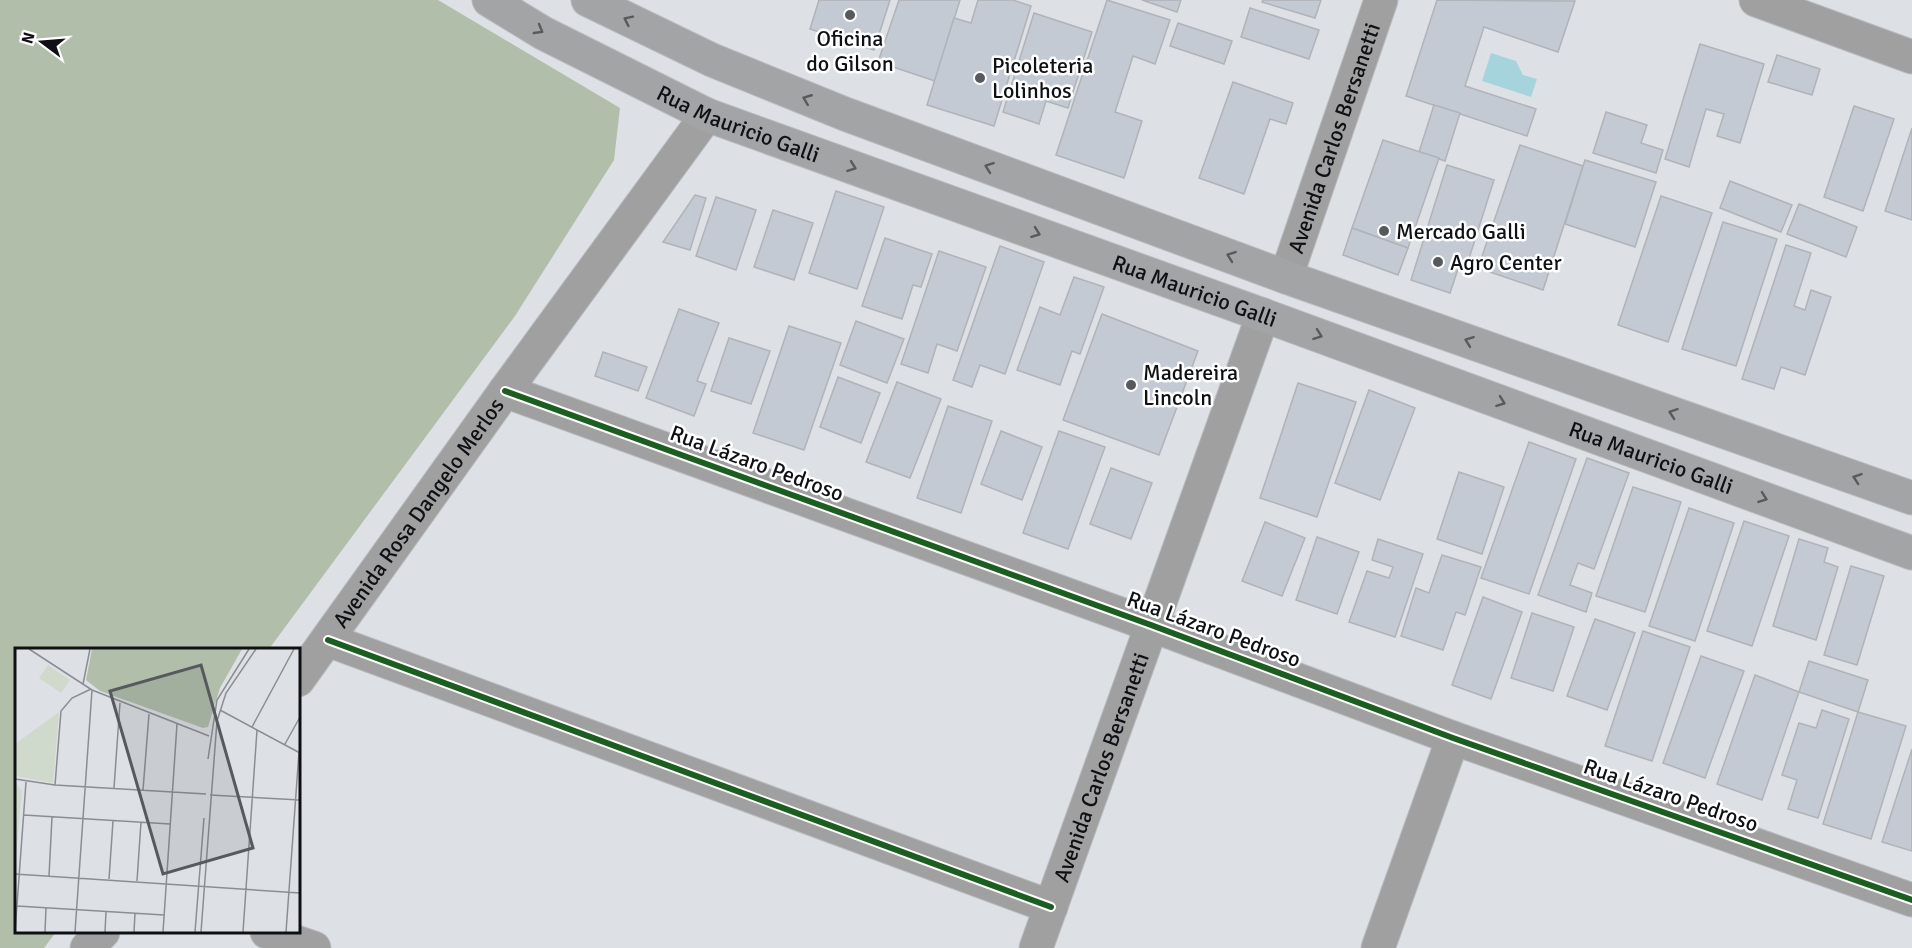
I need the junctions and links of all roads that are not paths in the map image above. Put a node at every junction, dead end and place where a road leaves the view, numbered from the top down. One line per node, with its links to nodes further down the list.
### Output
1 (489, 0): 6 (main road, Rua Mauricio Galli, one-way to 6)
2 (588, 0): 7 (main road, Rua Mauricio Galli, one-way to 2)
3 (1382, 0): 7 (street, Avenida Carlos Bersanetti)
4 (1756, 0): 5 (street)
5 (1912, 57)
6 (707, 115): 8 (main road, Rua Mauricio Galli, one-way to 8); 9 (street, Avenida Rosa Dangelo Merlos)
7 (1286, 277): 10 (main road, Rua Mauricio Galli, one-way to 7)
8 (1263, 315): 11 (main road, Rua Mauricio Galli, one-way to 11); 12 (street, Avenida Carlos Bersanetti)
9 (505, 391): 12 (street, Rua Lázaro Pedroso); 13 (street, Avenida Rosa Dangelo Merlos)
10 (1912, 498)
11 (1912, 553)
12 (1151, 625): 15 (street, Rua Lázaro Pedroso); 17 (street, Avenida Carlos Bersanetti)
13 (328, 640): 14 (street, Avenida Rosa Dangelo Merlos); 17 (street)
14 (300, 677)
15 (1453, 738): 16 (street, Rua Lázaro Pedroso); 23 (street)
16 (1912, 900)
17 (1051, 907): 22 (street, Avenida Carlos Bersanetti)
18 (102, 933): 20 (street)
19 (270, 933): 21 (street)
20 (87, 948)
21 (314, 948)
22 (1036, 948)
23 (1378, 948)

